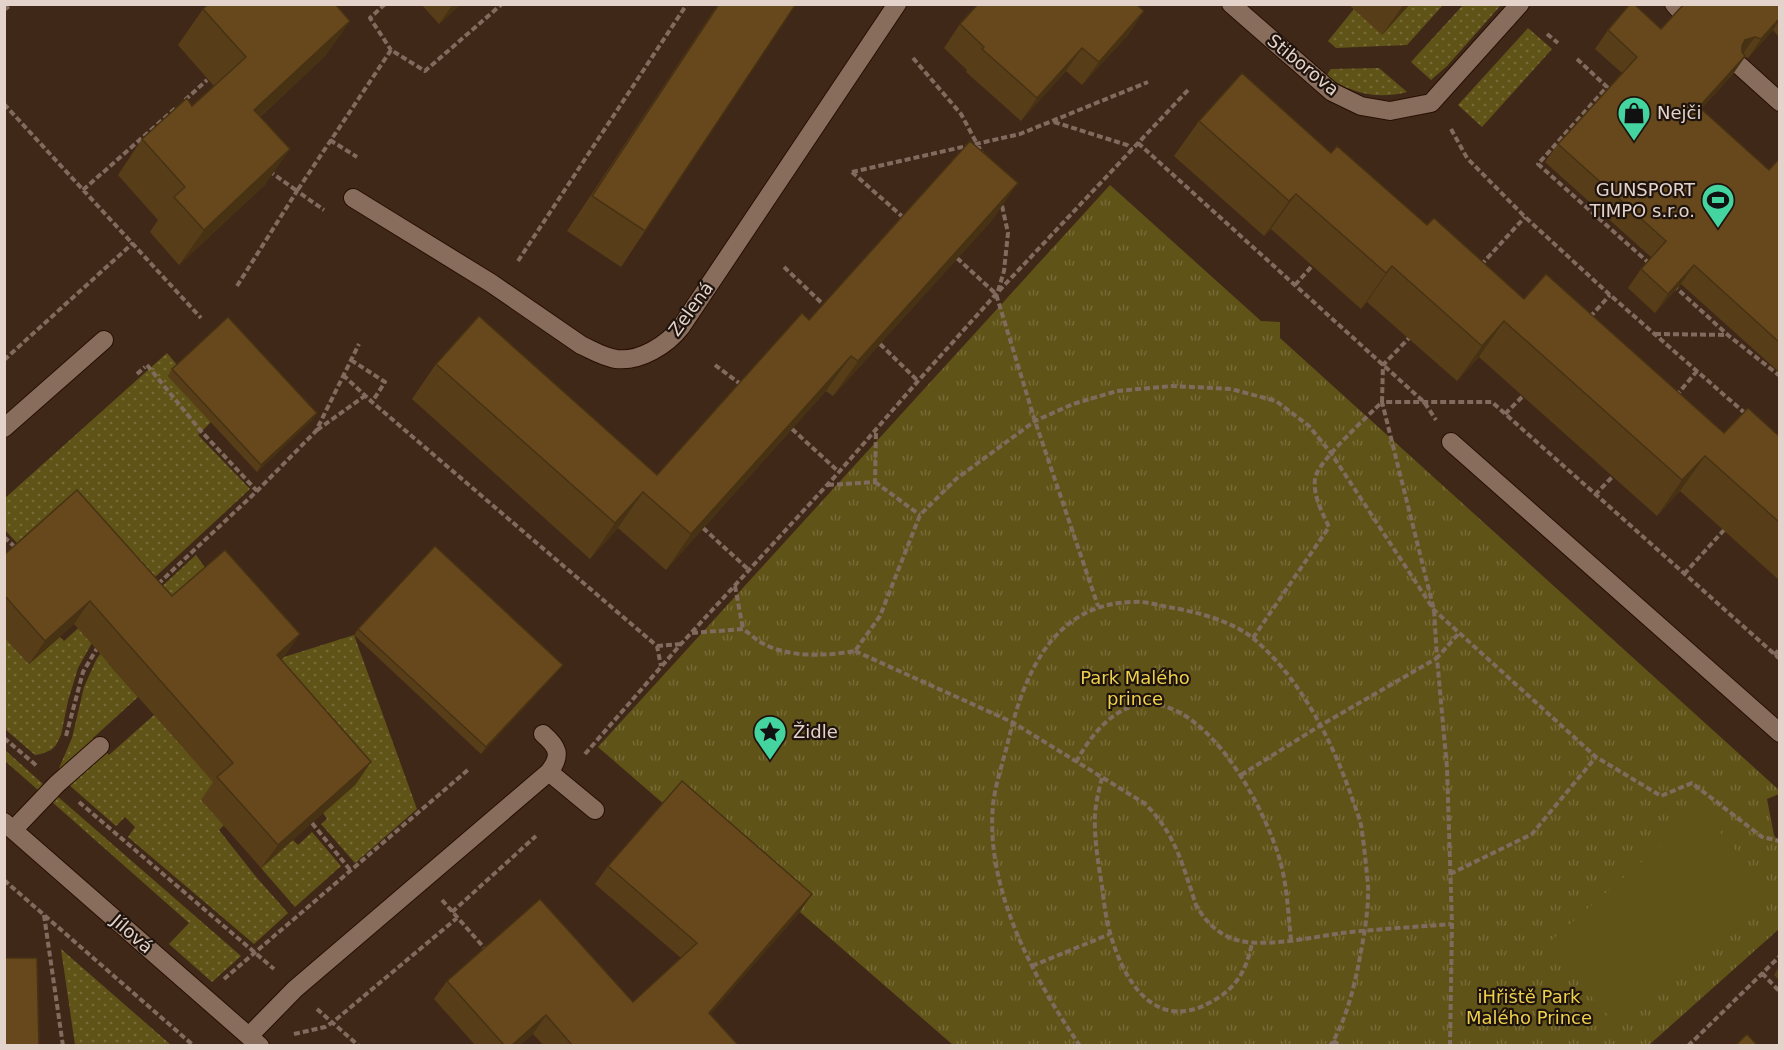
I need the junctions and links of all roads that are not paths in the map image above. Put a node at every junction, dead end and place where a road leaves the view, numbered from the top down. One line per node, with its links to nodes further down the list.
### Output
1 (897, 4): 6 (street, Zelená)
2 (1231, 4): 3 (street, Stiborova)
3 (1520, 4)
4 (1740, 66): 5 (street)
5 (1779, 102)
6 (353, 198)
7 (104, 339): 8 (street)
8 (4, 428)
9 (1451, 442): 10 (street)
10 (1779, 733)
11 (543, 734): 13 (street)
12 (100, 746): 15 (street)
13 (549, 772): 14 (street); 16 (street)
14 (595, 810)
15 (9, 825): 16 (street, Jílová)
16 (255, 1041)

